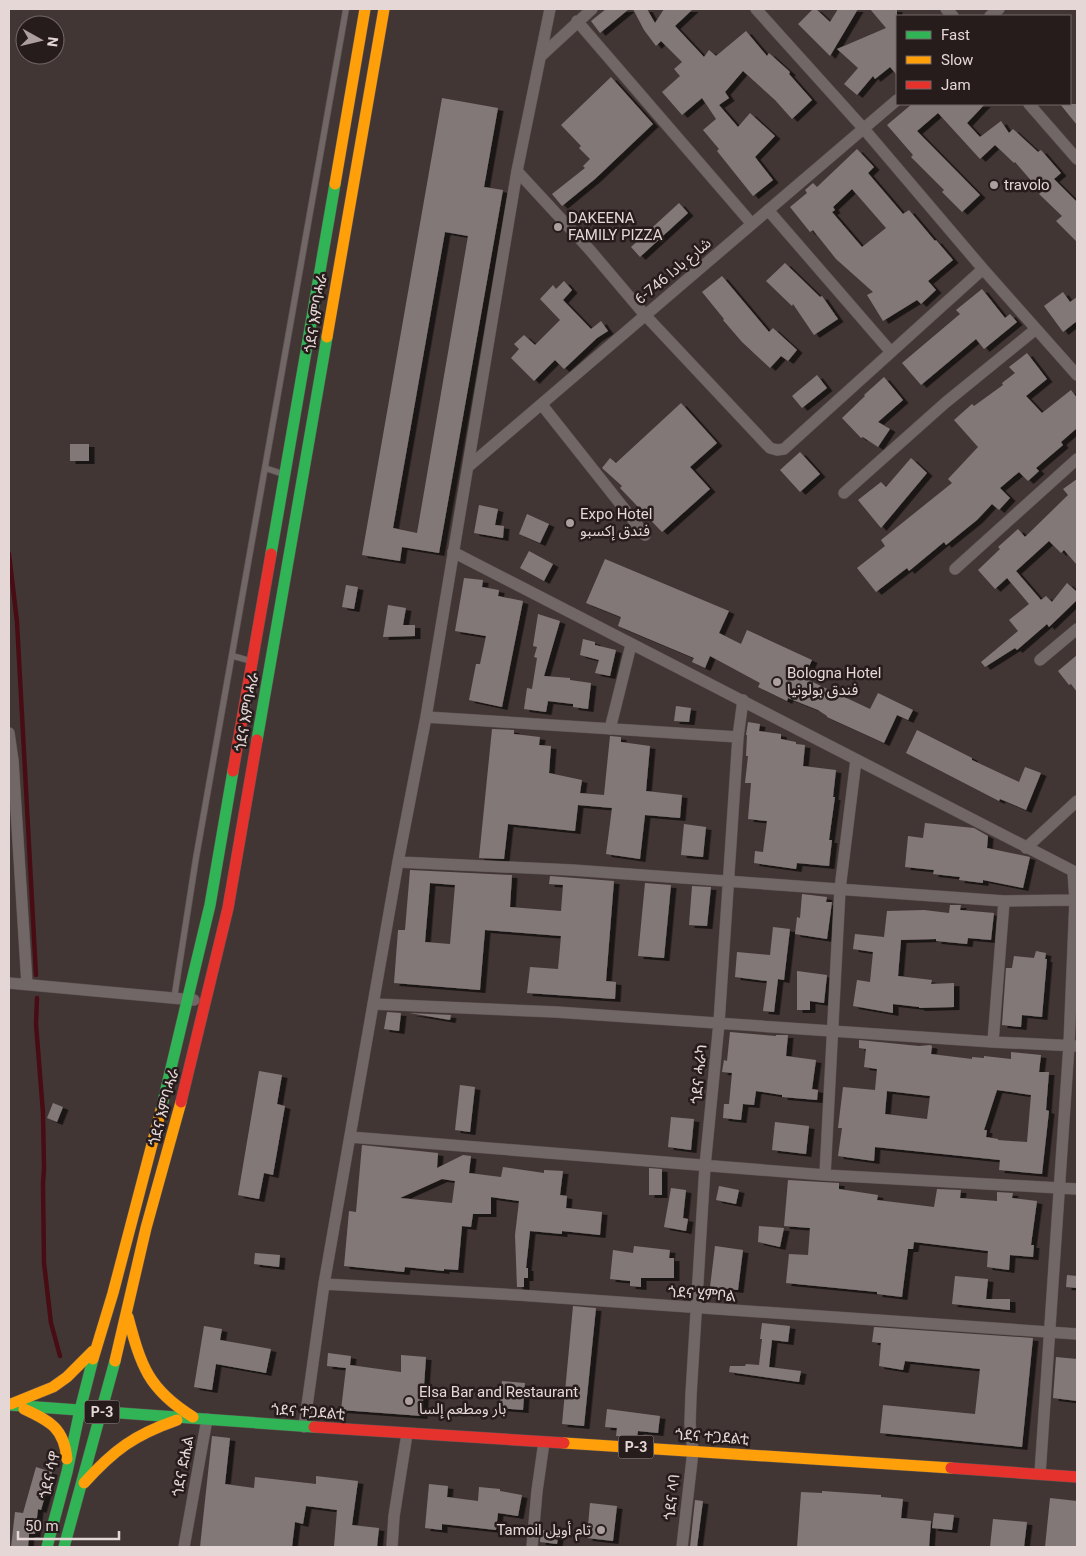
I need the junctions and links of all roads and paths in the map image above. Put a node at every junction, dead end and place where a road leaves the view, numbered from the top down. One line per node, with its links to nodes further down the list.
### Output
1 (346, 9): 24 (lane)
2 (365, 9): 25 (main road, ጎደና እምባሓራ)
3 (384, 9): 26 (main road, ጎደና እምባሓራ)
4 (550, 9): 8 (street)
5 (592, 9): 7 (street)
6 (756, 9): 11 (street)
7 (577, 21): 8 (street); 15 (street)
8 (541, 56): 13 (street)
9 (896, 101): 11 (street, شارع بادا 746-6)
10 (1030, 105): 12 (street)
11 (864, 129): 14 (street, شارع بادا 746-6); 16 (street)
12 (1077, 159)
13 (516, 171): 17 (street); 23 (street)
14 (768, 210): 15 (street, شارع بادا 746-6); 19 (street)
15 (752, 224): 17 (street, شارع بادا 746-6)
16 (983, 269): 18 (street); 19 (street)
17 (645, 315): 19 (street); 21 (street, شارع بادا 746-6)
18 (1036, 329): 20 (street); 27 (street)
19 (891, 352)
20 (1077, 375)
21 (542, 405): 23 (street, شارع بادا 746-6); 28 (street)
22 (1077, 458): 30 (street)
23 (469, 466): 29 (street)
24 (265, 468): 25 (lane); 33 (lane)
25 (284, 474): 26 (lane); 35 (main road, ጎደና እምባሓራ)
26 (302, 479): 36 (main road, ጎደና እምባሓራ)
27 (844, 493)
28 (645, 535)
29 (453, 552): 32 (street); 38 (street)
30 (955, 569)
31 (1077, 629): 34 (street)
32 (631, 645): 37 (street); 39 (street)
33 (232, 656): 35 (lane); 53 (lane)
34 (1040, 660)
35 (253, 661): 36 (lane); 54 (main road, ጎደና እምባሓራ)
36 (270, 664): 55 (main road, ጎደና እምባሓራ)
37 (743, 700): 41 (street, ጎደና ሓራካ); 42 (street)
38 (426, 717): 39 (street); 45 (street)
39 (610, 729): 41 (street)
40 (9, 732): 52 (street)
41 (738, 736): 47 (street, ጎደና ሓራካ)
42 (856, 760): 44 (street); 48 (street)
43 (1077, 802): 44 (street)
44 (1026, 848): 46 (street)
45 (398, 862): 47 (street); 56 (street)
46 (1075, 872): 49 (street)
47 (730, 880): 48 (street); 57 (street, ጎደና ሓራካ)
48 (840, 889): 50 (street); 58 (street)
49 (1075, 900): 50 (street); 60 (street)
50 (1004, 902): 59 (street)
51 (9, 983): 52 (street)
52 (27, 984): 53 (street)
53 (174, 999): 54 (street)
54 (188, 1000): 55 (street); 71 (main road, ጎደና እምባሓራ)
55 (206, 1001): 68 (main road, ጎደና እምባሓራ)
56 (374, 1004): 57 (street); 61 (street)
57 (719, 1023): 58 (street); 62 (street, ጎደና ሓራካ)
58 (832, 1031): 59 (street); 63 (street)
59 (993, 1042): 60 (street)
60 (1073, 1046): 64 (street)
61 (350, 1137): 62 (street); 66 (street)
62 (705, 1166): 63 (street); 67 (street, ጎደና ሓራካ)
63 (825, 1175): 64 (street)
64 (1058, 1187): 65 (street); 69 (street)
65 (1077, 1189)
66 (324, 1284): 67 (street, ጎደና ሂምቦል); 76 (street)
67 (696, 1308): 69 (street, ጎደና ሂምቦል); 79 (street, ጎደና ሓራካ)
68 (126, 1311): 74 (main road, ጎደና እምባሓራ); 75 (main road)
69 (1049, 1332): 70 (street, ጎደና ሂምቦል); 81 (street)
70 (1077, 1334)
71 (98, 1345): 72 (main road); 73 (main road, ጎደና እምባሓራ)
72 (12, 1405): 73 (main road, P-3); 80 (main road)
73 (80, 1410): 74 (main road, P-3); 80 (main road, ጎደና ሳዋ)
74 (102, 1412): 75 (main road, P-3); 83 (main road)
75 (196, 1418): 76 (main road, ጎደና ተጋደልቲ / P-3); 83 (main road); 86 (street, ጎደና ድሒል)
76 (304, 1427): 77 (main road, ጎደና ተጋደልቲ / P-3)
77 (406, 1434): 78 (main road, ጎደና ተጋደልቲ / P-3); 87 (street)
78 (544, 1442): 79 (main road, ጎደና ተጋደልቲ / P-3); 88 (street)
79 (693, 1451): 81 (main road, ጎደና ተጋደልቲ / P-3); 89 (street, ጎደና ላባ)
80 (67, 1472): 84 (main road, ጎደና ሳዋ)
81 (1040, 1474): 82 (main road, ጎደና ተጋደልቲ / P-3)
82 (1077, 1477)
83 (81, 1487): 85 (main road)
84 (48, 1547)
85 (64, 1547)
86 (184, 1547)
87 (392, 1547)
88 (532, 1547)
89 (682, 1547)

